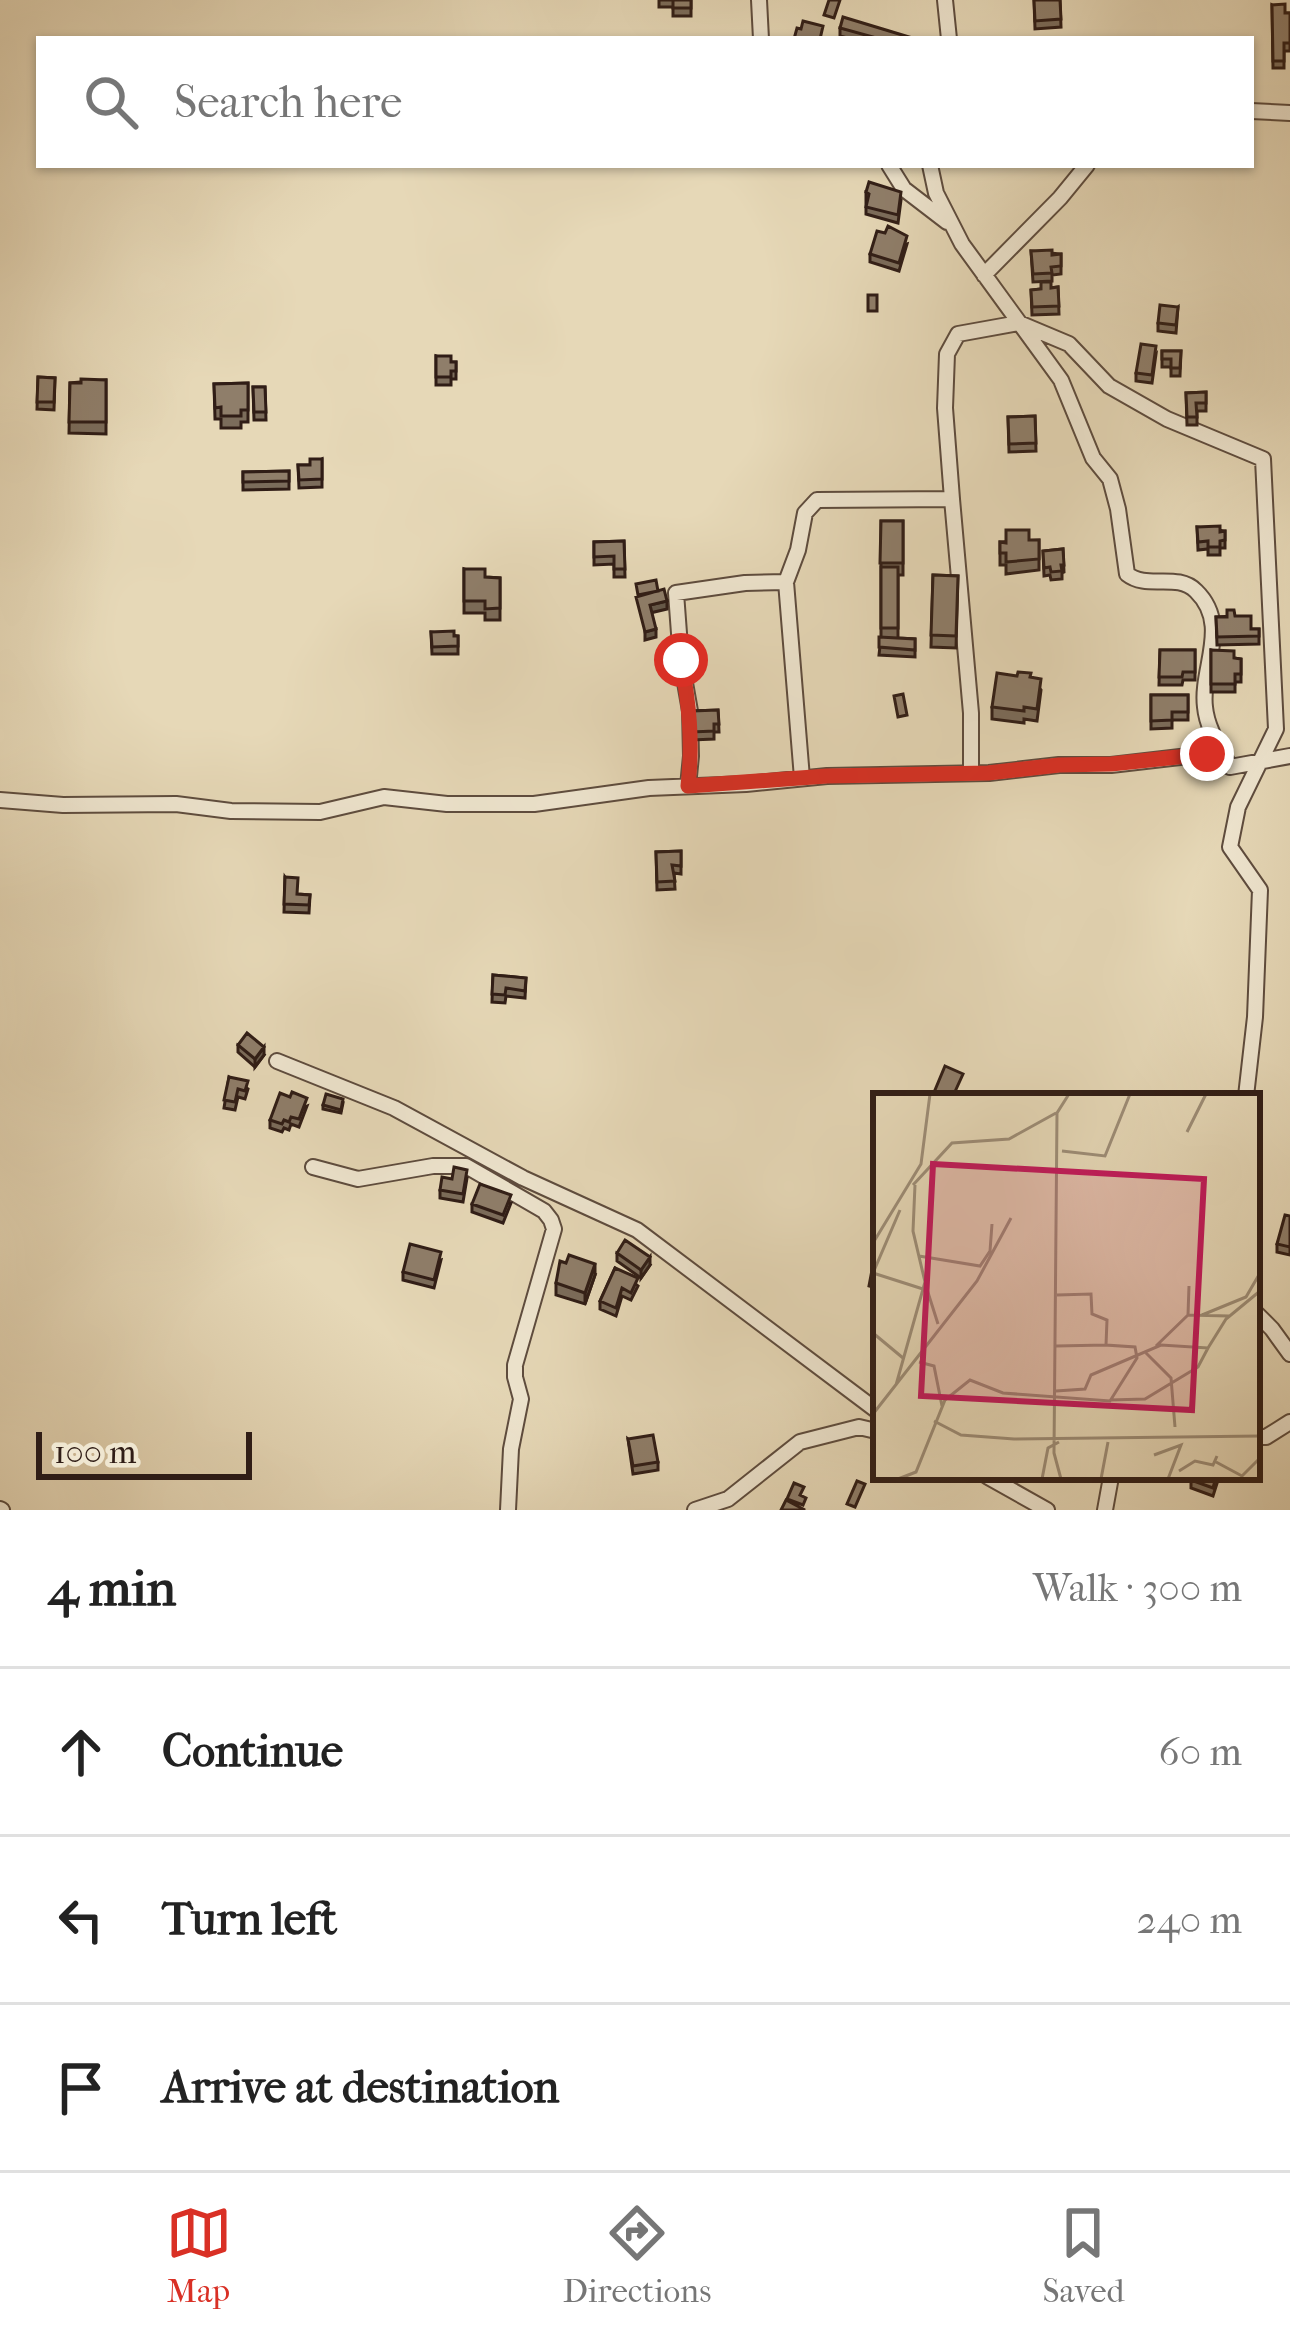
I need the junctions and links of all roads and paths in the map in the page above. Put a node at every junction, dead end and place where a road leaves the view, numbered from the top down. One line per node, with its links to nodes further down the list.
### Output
1 (759, 0): 3 (street)
2 (945, 0): 4 (street)
3 (761, 36)
4 (949, 36)
5 (1254, 111): 6 (street)
6 (1290, 112)
7 (891, 168): 10 (street)
8 (931, 168): 10 (street)
9 (1085, 168): 11 (street)
10 (951, 225): 11 (street)
11 (984, 275): 12 (street)
12 (1018, 322): 13 (street); 16 (street); 17 (street)
13 (952, 499): 14 (street); 18 (street)
14 (786, 583): 19 (street); 20 (street)
15 (1290, 756): 16 (street)
16 (1258, 760): 17 (street); 23 (street)
17 (1230, 767): 18 (street)
18 (971, 773): 19 (street)
19 (802, 778): 20 (street)
20 (688, 786): 21 (street)
21 (0, 800)
22 (277, 1061): 27 (street)
23 (1246, 1093)
24 (313, 1167): 33 (street)
25 (1260, 1317): 26 (street)
26 (1290, 1354)
27 (873, 1408)
28 (1290, 1422): 30 (street)
29 (873, 1430): 34 (street)
30 (1260, 1437)
31 (993, 1480): 35 (street)
32 (1110, 1480): 36 (street)
33 (508, 1510)
34 (695, 1510)
35 (1047, 1510)
36 (1105, 1510)

